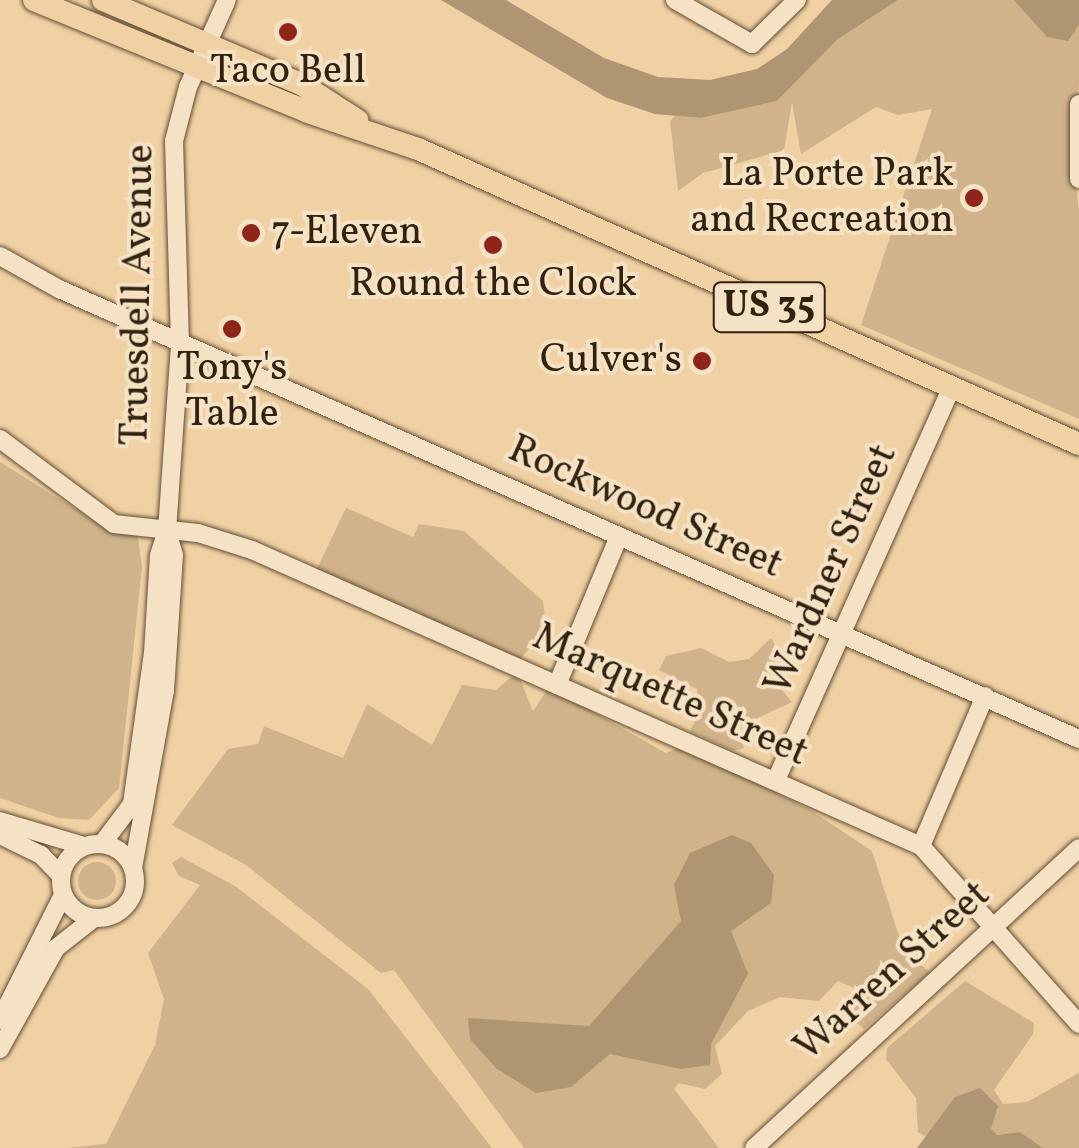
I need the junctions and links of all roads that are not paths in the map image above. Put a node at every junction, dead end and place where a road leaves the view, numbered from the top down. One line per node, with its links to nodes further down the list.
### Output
1 (34, 0): 7 (main road, US 35)
2 (104, 0): 6 (main road, US 35)
3 (227, 0): 6 (street, Truesdell Avenue)
4 (675, 0): 5 (street)
5 (797, 0)
6 (208, 41): 7 (street, Truesdell Avenue); 9 (main road, US 35)
7 (198, 64): 9 (main road, US 35); 12 (street, Truesdell Avenue)
8 (1079, 104): 10 (street)
9 (364, 126): 13 (main road, US 35)
10 (1079, 179)
11 (0, 256): 12 (street, Rockwood Street)
12 (180, 344): 16 (street, Truesdell Avenue); 17 (street, Rockwood Street)
13 (951, 389): 15 (main road, US 35); 18 (street, Wardner Street)
14 (0, 439): 16 (street, Marquette Street)
15 (1079, 444)
16 (167, 531): 19 (street, Marquette Street); 25 (street, Truesdell Avenue); 28 (street, Truesdell Avenue)
17 (619, 536): 18 (street, Rockwood Street); 19 (street)
18 (842, 634): 20 (street, Rockwood Street); 22 (street, Wardner Street)
19 (557, 685): 22 (street, Marquette Street)
20 (985, 696): 21 (street, Rockwood Street); 26 (street)
21 (1079, 740)
22 (776, 780): 26 (street, Marquette Street)
23 (0, 821): 25 (street)
24 (0, 834): 29 (street)
25 (93, 845): 28 (street); 29 (street)
26 (921, 846): 31 (street, Marquette Street)
27 (1079, 848): 31 (street, Warren Street)
28 (133, 868): 30 (street)
29 (62, 885): 30 (street); 32 (street)
30 (93, 918): 34 (street)
31 (996, 926): 33 (street, Marquette Street); 35 (street, Warren Street)
32 (0, 1020)
33 (1079, 1024)
34 (0, 1049)
35 (754, 1148)

